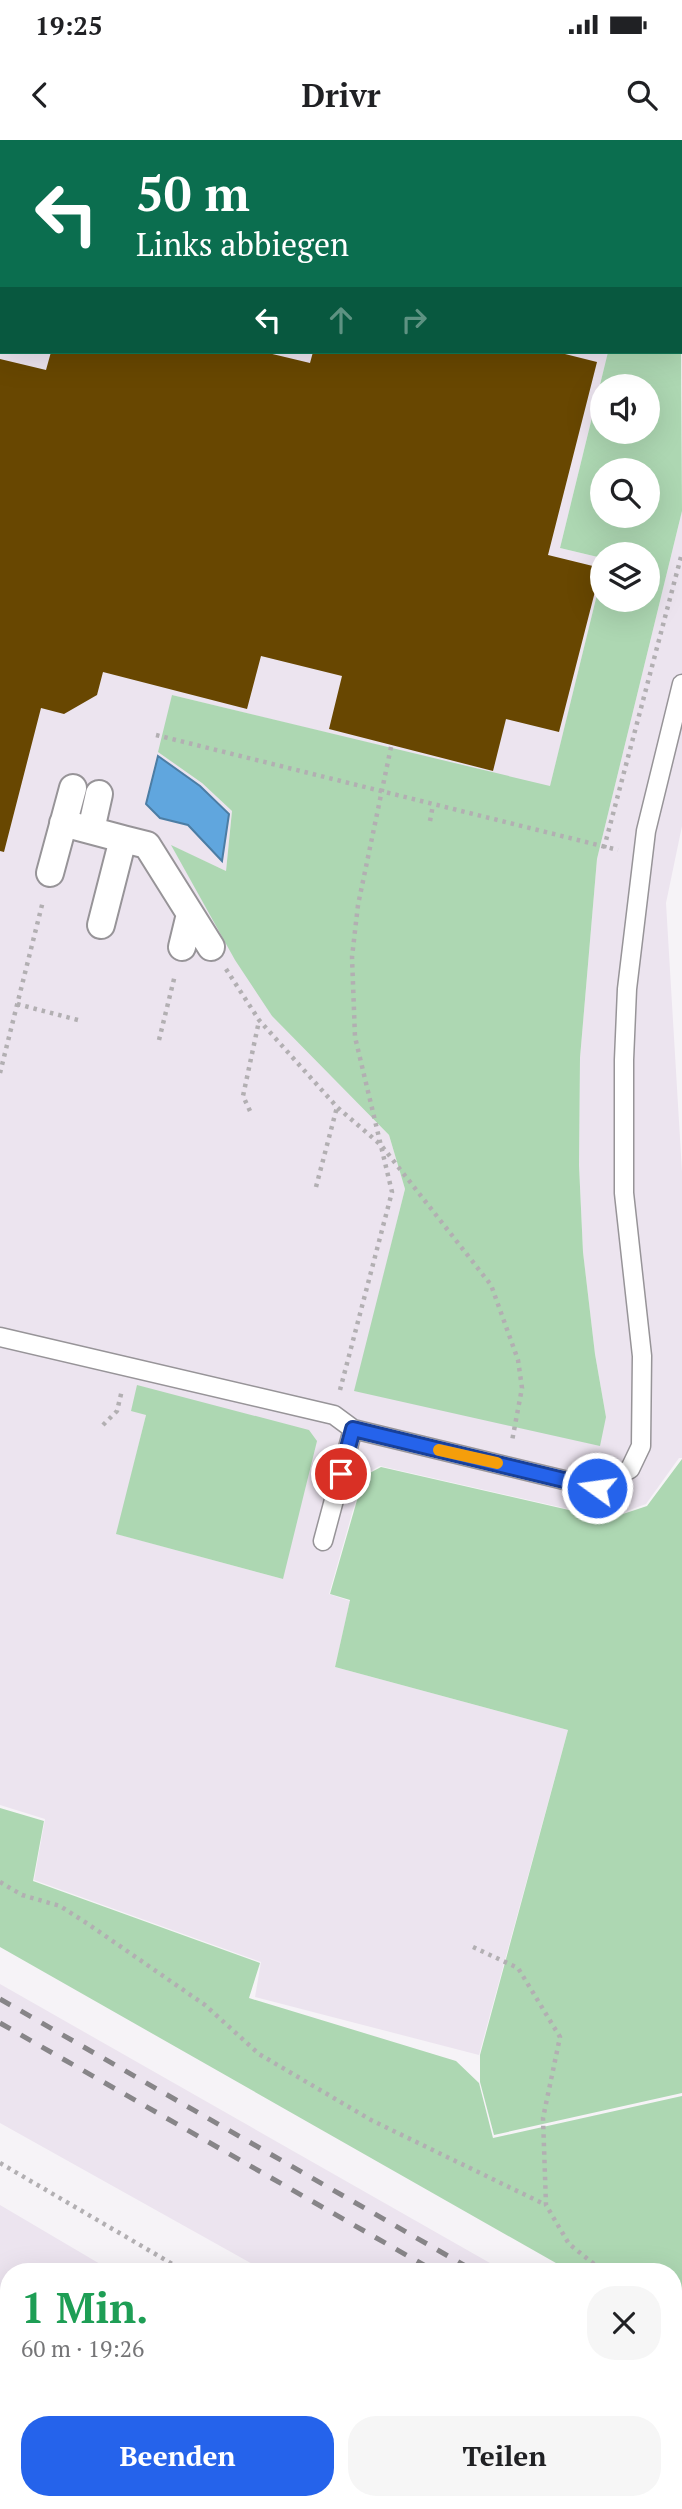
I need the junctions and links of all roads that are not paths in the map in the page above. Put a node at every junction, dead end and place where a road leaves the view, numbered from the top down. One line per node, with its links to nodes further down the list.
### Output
1 (682, 684): 11 (lane)
2 (99, 794): 3 (street)
3 (91, 830): 4 (street); 5 (street)
4 (123, 839): 6 (street); 7 (street)
5 (50, 873)
6 (190, 914): 8 (street); 9 (street)
7 (101, 925)
8 (182, 947)
9 (211, 947)
10 (0, 1338): 11 (lane)
11 (353, 1429): 12 (lane)
12 (323, 1541)

